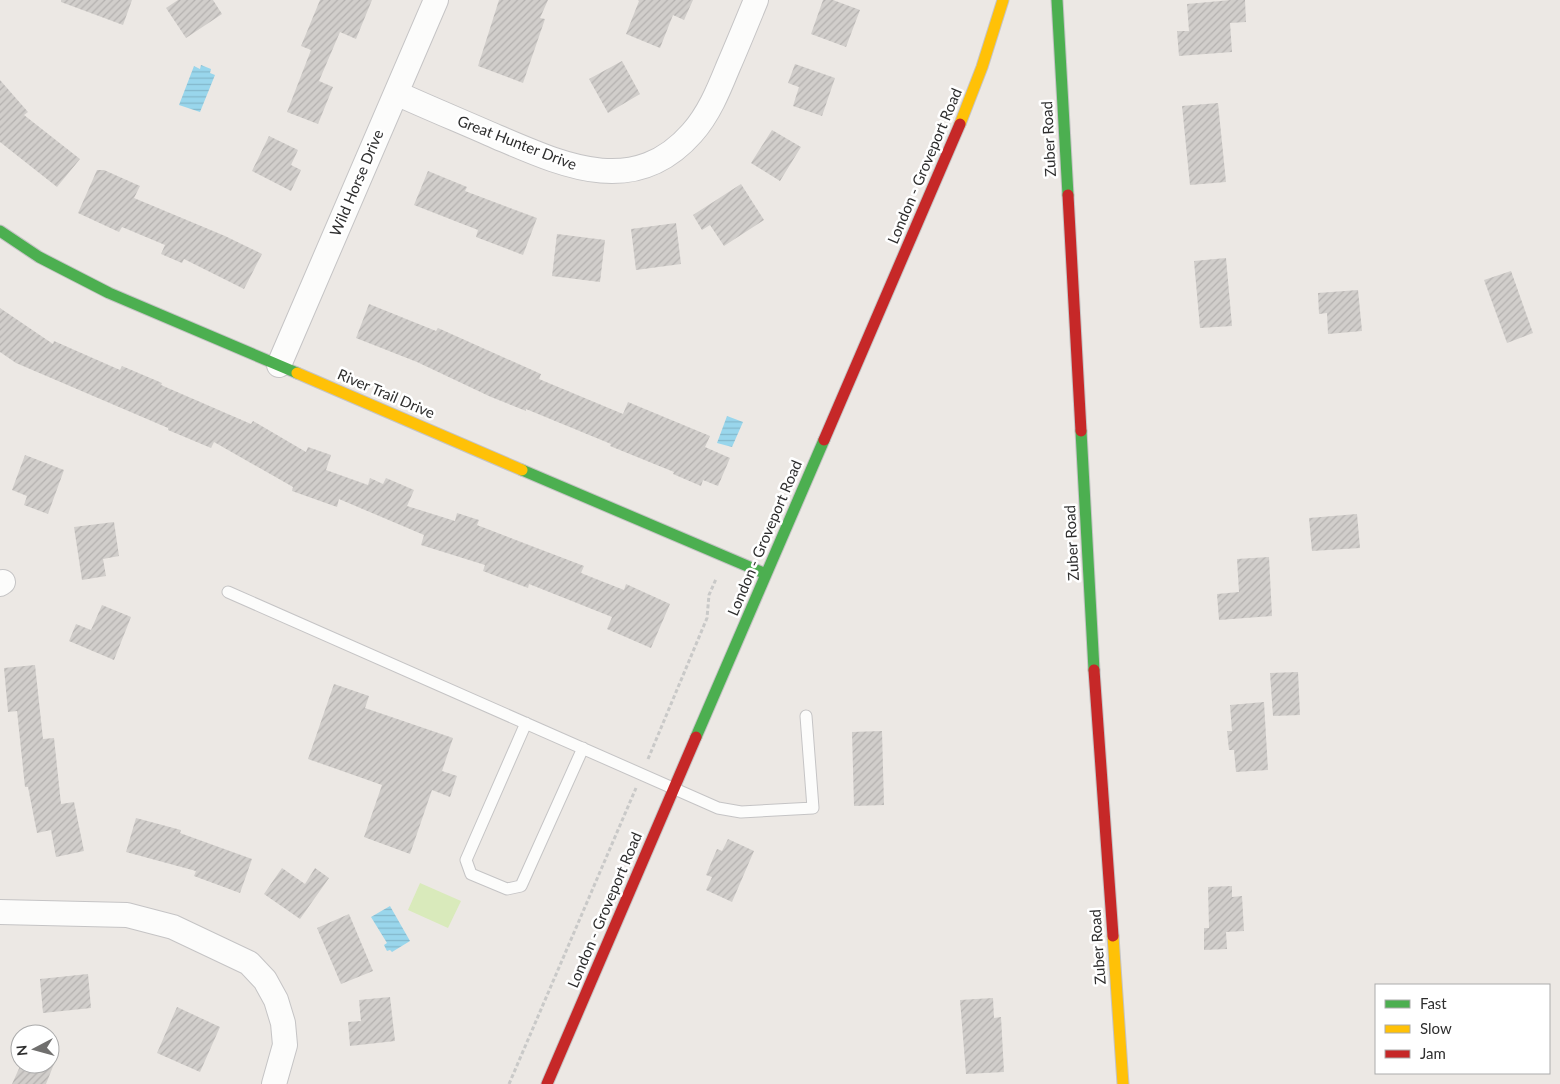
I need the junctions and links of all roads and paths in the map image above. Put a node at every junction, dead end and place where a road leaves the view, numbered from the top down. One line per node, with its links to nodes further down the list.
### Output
1 (436, 0): 5 (street, Wild Horse Drive)
2 (756, 0): 5 (street, Great Hunter Drive)
3 (1002, 0): 9 (street, London - Groveport Road)
4 (1057, 0): 20 (street, Zuber Road)
5 (396, 93): 7 (street, Wild Horse Drive)
6 (0, 231): 7 (street, River Trail Drive)
7 (279, 365): 8 (street, River Trail Drive)
8 (726, 557): 9 (street, River Trail Drive); 14 (path)
9 (766, 574): 15 (street, London - Groveport Road)
10 (228, 592): 12 (lane)
11 (806, 716): 15 (lane)
12 (526, 723): 13 (lane); 13 (lane)
13 (584, 748): 14 (lane)
14 (642, 774): 15 (lane); 18 (path)
15 (674, 788): 19 (street, London - Groveport Road)
16 (0, 912): 17 (street)
17 (274, 1084)
18 (510, 1084)
19 (547, 1084)
20 (1122, 1084)

